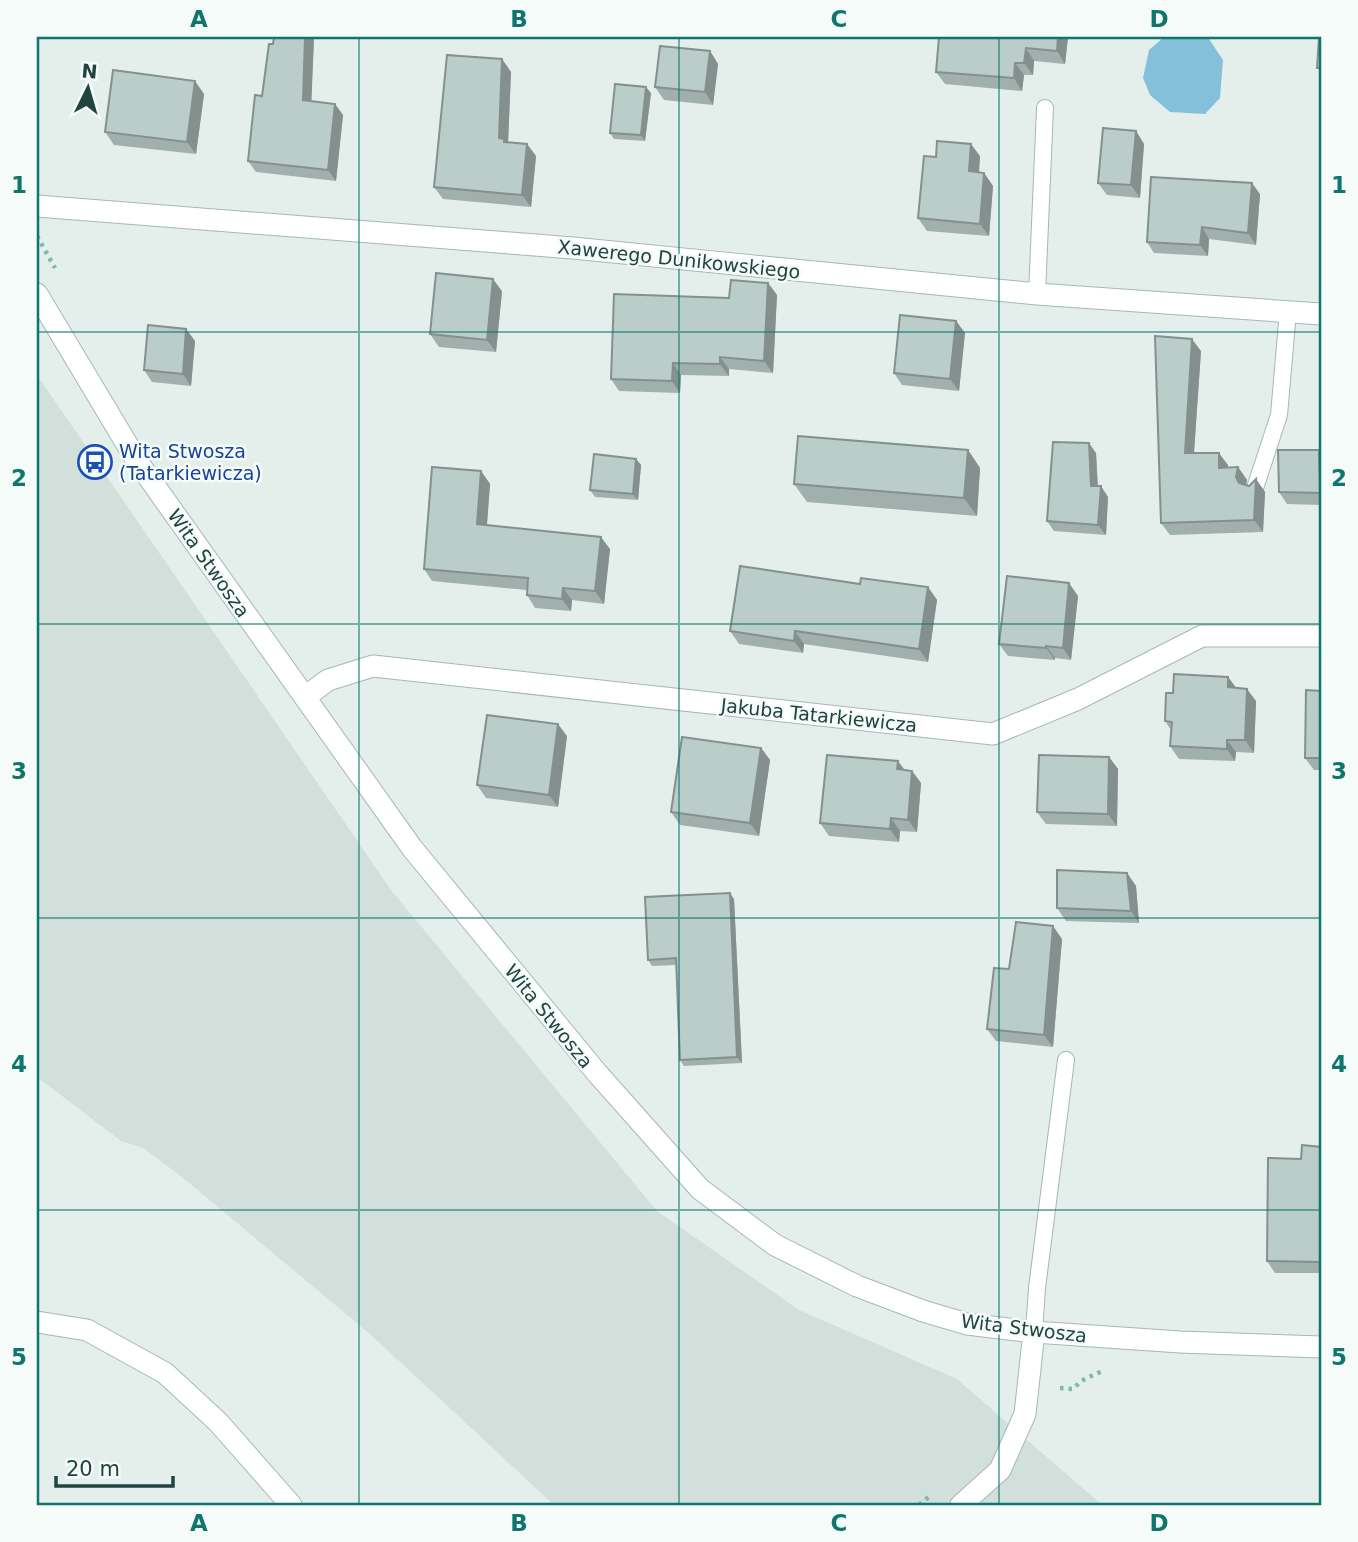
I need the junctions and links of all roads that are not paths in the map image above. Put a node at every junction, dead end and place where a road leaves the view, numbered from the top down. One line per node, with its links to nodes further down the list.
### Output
1 (1045, 108): 4 (lane)
2 (37, 206): 4 (street, Xawerego Dunikowskiego)
3 (37, 294): 9 (street, Wita Stwosza)
4 (1037, 294): 5 (street, Xawerego Dunikowskiego)
5 (1288, 311): 6 (street, Xawerego Dunikowskiego); 7 (lane)
6 (1321, 314)
7 (1255, 488)
8 (1321, 636): 9 (street, Jakuba Tatarkiewicza)
9 (305, 697): 12 (street, Wita Stwosza)
10 (1066, 1060): 12 (lane)
11 (37, 1322): 14 (street)
12 (1034, 1332): 13 (street, Wita Stwosza); 15 (street)
13 (1321, 1347)
14 (288, 1504)
15 (961, 1505)

